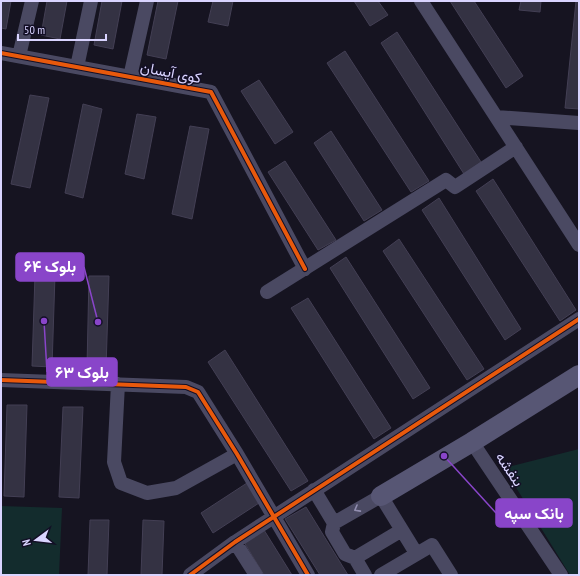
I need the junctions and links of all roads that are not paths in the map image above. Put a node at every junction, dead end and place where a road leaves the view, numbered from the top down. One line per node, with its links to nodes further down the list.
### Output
1 (32, 1): 6 (street)
2 (91, 1): 7 (street)
3 (147, 1): 8 (street)
4 (421, 1): 9 (street)
5 (1, 53): 6 (street, کوی آیسان)
6 (19, 56): 7 (street, کوی آیسان)
7 (77, 67): 8 (street, کوی آیسان)
8 (130, 77): 13 (street, کوی آیسان)
9 (496, 117): 10 (street); 11 (street)
10 (579, 123)
11 (516, 147): 12 (street); 13 (street)
12 (579, 245)
13 (305, 269): 14 (street)
14 (267, 292)
15 (579, 319): 21 (street)
16 (579, 375): 19 (street)
17 (1, 380): 18 (street)
18 (118, 384): 20 (street); 20 (street)
19 (472, 442): 22 (street); 35 (street, بنفشه)
20 (237, 454): 23 (street)
21 (314, 490): 23 (street); 24 (street)
22 (381, 496): 24 (street, one-way to 24); 25 (street)
23 (274, 516): 26 (street); 31 (street)
24 (334, 523): 28 (street)
25 (402, 530): 27 (street); 28 (street)
26 (235, 542): 29 (street); 30 (street)
27 (416, 553): 33 (street); 34 (street)
28 (355, 558): 32 (street)
29 (190, 575)
30 (256, 575)
31 (308, 575)
32 (365, 575)
33 (381, 575)
34 (451, 575)
35 (561, 575)

